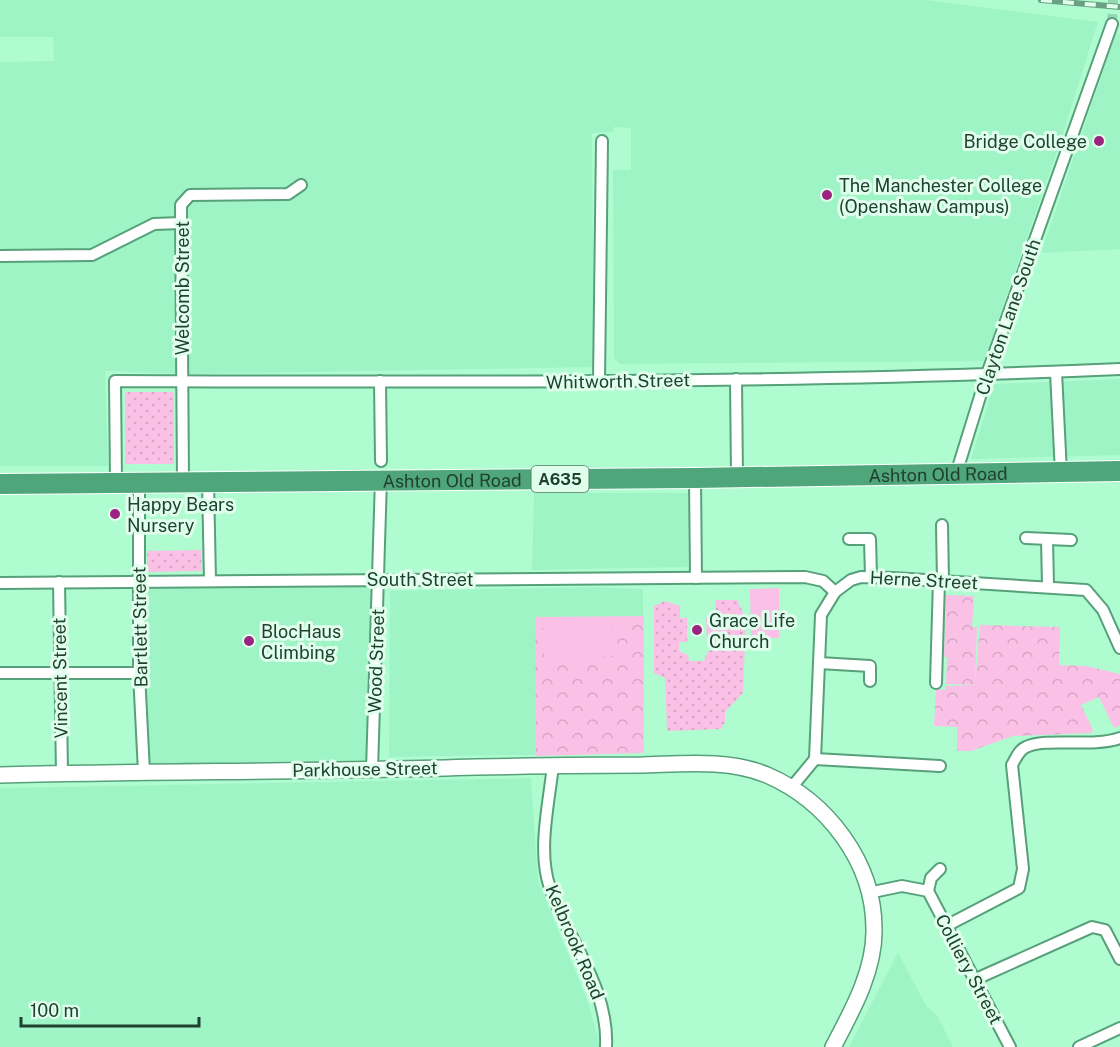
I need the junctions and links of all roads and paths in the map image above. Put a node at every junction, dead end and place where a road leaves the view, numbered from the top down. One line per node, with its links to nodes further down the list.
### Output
1 (1112, 24): 8 (street, Clayton Lane South)
2 (603, 141): 12 (street)
3 (301, 185): 4 (street, Welcomb Street)
4 (181, 223): 5 (street); 10 (street, Welcomb Street)
5 (0, 256)
6 (1120, 369): 7 (street, Whitworth Street)
7 (1056, 372): 8 (street, Whitworth Street); 15 (street)
8 (987, 374): 9 (street, Whitworth Street); 16 (street, Clayton Lane South)
9 (736, 379): 12 (street, Whitworth Street); 17 (street)
10 (182, 381): 11 (street, Whitworth Street); 19 (street, Welcomb Street); 21 (street, Whitworth Street)
11 (380, 381): 12 (street, Whitworth Street); 13 (street, Wood Street)
12 (599, 381)
13 (381, 470): 18 (highway, Ashton Old Road / A635); 20 (highway, Ashton Old Road / A635); 31 (street, Wood Street)
14 (1120, 471): 15 (highway, Ashton Old Road / A635)
15 (1061, 473): 16 (highway, Ashton Old Road / A635)
16 (956, 474): 17 (highway, Ashton Old Road / A635)
17 (737, 477): 18 (highway, Ashton Old Road / A635)
18 (695, 478): 29 (street)
19 (183, 481): 20 (highway, Ashton Old Road / A635); 22 (highway, Ashton Old Road / A635)
20 (208, 481): 32 (street)
21 (116, 482): 22 (highway, Ashton Old Road / A635); 23 (highway, Ashton Old Road / A635)
22 (139, 482): 35 (street, Bartlett Street)
23 (0, 484)
24 (942, 525): 33 (street)
25 (1026, 538): 27 (street)
26 (849, 539): 30 (street)
27 (1047, 539): 28 (street); 37 (street)
28 (1071, 540)
29 (696, 578): 31 (street, South Street); 38 (street, South Street)
30 (871, 578): 33 (street, Herne Street); 38 (street, Herne Street)
31 (379, 579): 32 (street, South Street); 50 (street, Wood Street)
32 (210, 580): 35 (street, South Street)
33 (941, 581): 37 (street, Herne Street); 45 (street)
34 (59, 582): 35 (street, South Street); 36 (street, South Street); 42 (street, Vincent Street)
35 (139, 582): 43 (street, Bartlett Street)
36 (0, 583)
37 (1048, 585): 39 (street, Herne Street)
38 (835, 592): 40 (street)
39 (1120, 648)
40 (819, 663): 44 (street); 47 (street)
41 (0, 673): 42 (street)
42 (60, 673): 43 (street); 52 (street, Vincent Street)
43 (140, 673): 51 (street, Bartlett Street)
44 (870, 681)
45 (936, 683)
46 (1120, 738): 58 (street)
47 (815, 759): 49 (street); 54 (street)
48 (553, 765): 50 (street, Parkhouse Street); 54 (street, Parkhouse Street); 63 (street, Kelbrook Road)
49 (940, 766)
50 (372, 770): 51 (street, Parkhouse Street)
51 (144, 772): 52 (street, Parkhouse Street)
52 (62, 773): 53 (street, Parkhouse Street)
53 (0, 775)
54 (791, 788): 57 (street, Parkhouse Street)
55 (940, 869): 56 (street)
56 (928, 891): 57 (street); 58 (street, Colliery Street)
57 (868, 893): 64 (street, Parkhouse Street)
58 (946, 926): 61 (street, Colliery Street)
59 (1116, 941): 60 (street); 61 (street)
60 (1120, 959)
61 (976, 979): 65 (street, Colliery Street)
62 (1120, 1028): 66 (street)
63 (606, 1047)
64 (833, 1047)
65 (1010, 1047)
66 (1079, 1047)

